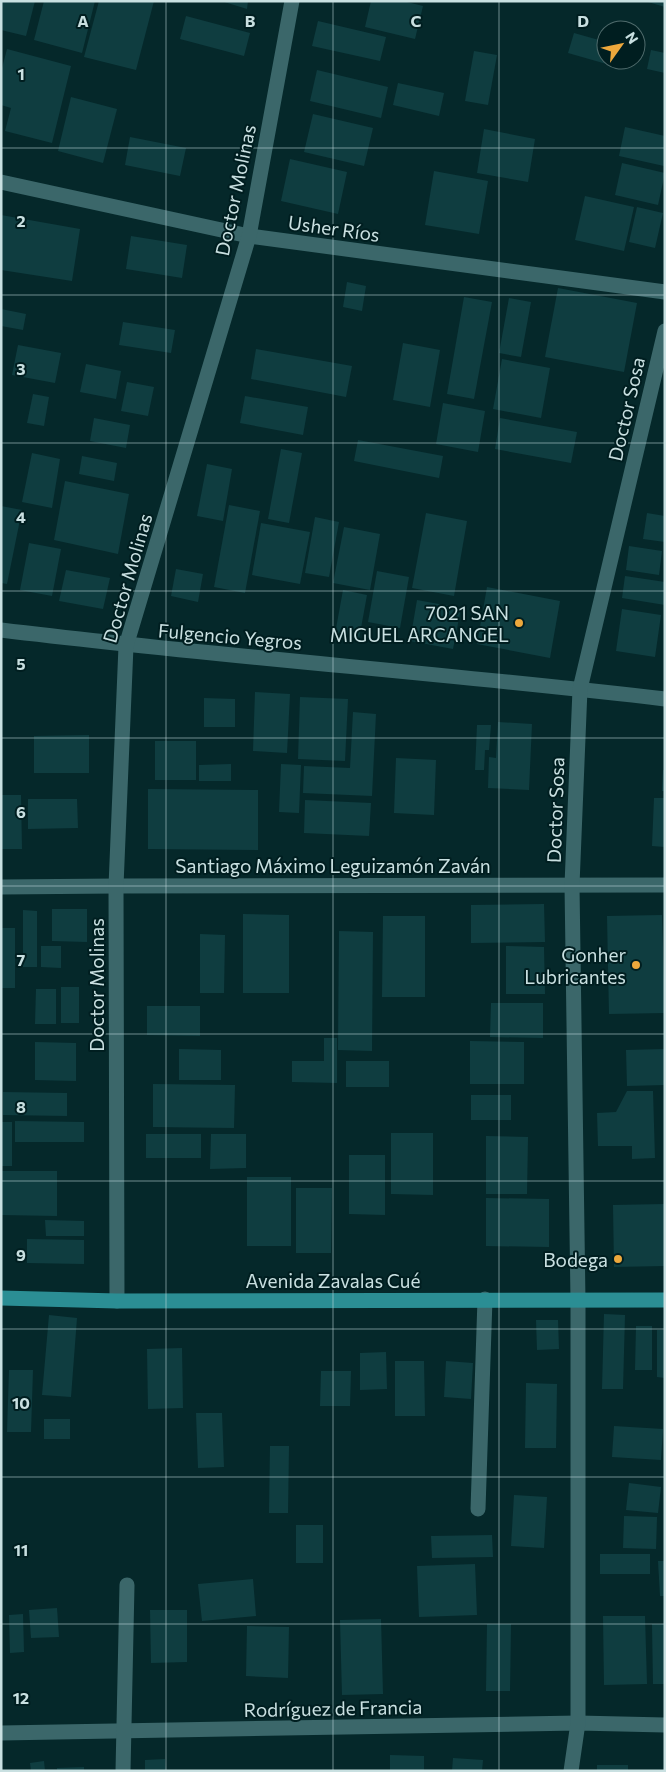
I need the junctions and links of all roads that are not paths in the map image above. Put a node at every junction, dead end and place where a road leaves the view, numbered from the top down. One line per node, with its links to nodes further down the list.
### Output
1 (292, 1): 3 (street, Doctor Molinas)
2 (1, 182): 3 (street, Usher Ríos)
3 (249, 236): 4 (street, Usher Ríos); 7 (street, Doctor Molinas)
4 (665, 292)
5 (665, 331): 8 (street, Doctor Sosa)
6 (1, 630): 7 (street, Fulgencio Yegros)
7 (126, 646): 8 (street, Fulgencio Yegros); 12 (street, Doctor Molinas)
8 (580, 689): 9 (street, Fulgencio Yegros); 10 (street, Doctor Sosa)
9 (665, 699)
10 (572, 885): 11 (street, Santiago Máximo Leguizamón Zaván); 12 (street, Santiago Máximo Leguizamón Zaván); 18 (street, Doctor Sosa)
11 (665, 885)
12 (116, 886): 13 (street, Santiago Máximo Leguizamón Zaván); 17 (street, Doctor Molinas)
13 (1, 887)
14 (1, 1298): 17 (main road, Avenida Zavalas Cué)
15 (485, 1299): 17 (main road, Avenida Zavalas Cué); 18 (main road, Avenida Zavalas Cué); 19 (street)
16 (665, 1300): 18 (main road, Avenida Zavalas Cué)
17 (117, 1301)
18 (578, 1301): 21 (street, Doctor Sosa)
19 (478, 1509)
20 (127, 1585): 24 (street)
21 (578, 1723): 22 (street, Rodríguez de Francia); 24 (street, Rodríguez de Francia); 26 (street)
22 (665, 1725)
23 (1, 1732): 24 (street, Rodríguez de Francia)
24 (125, 1732): 25 (street)
25 (123, 1771)
26 (571, 1771)

